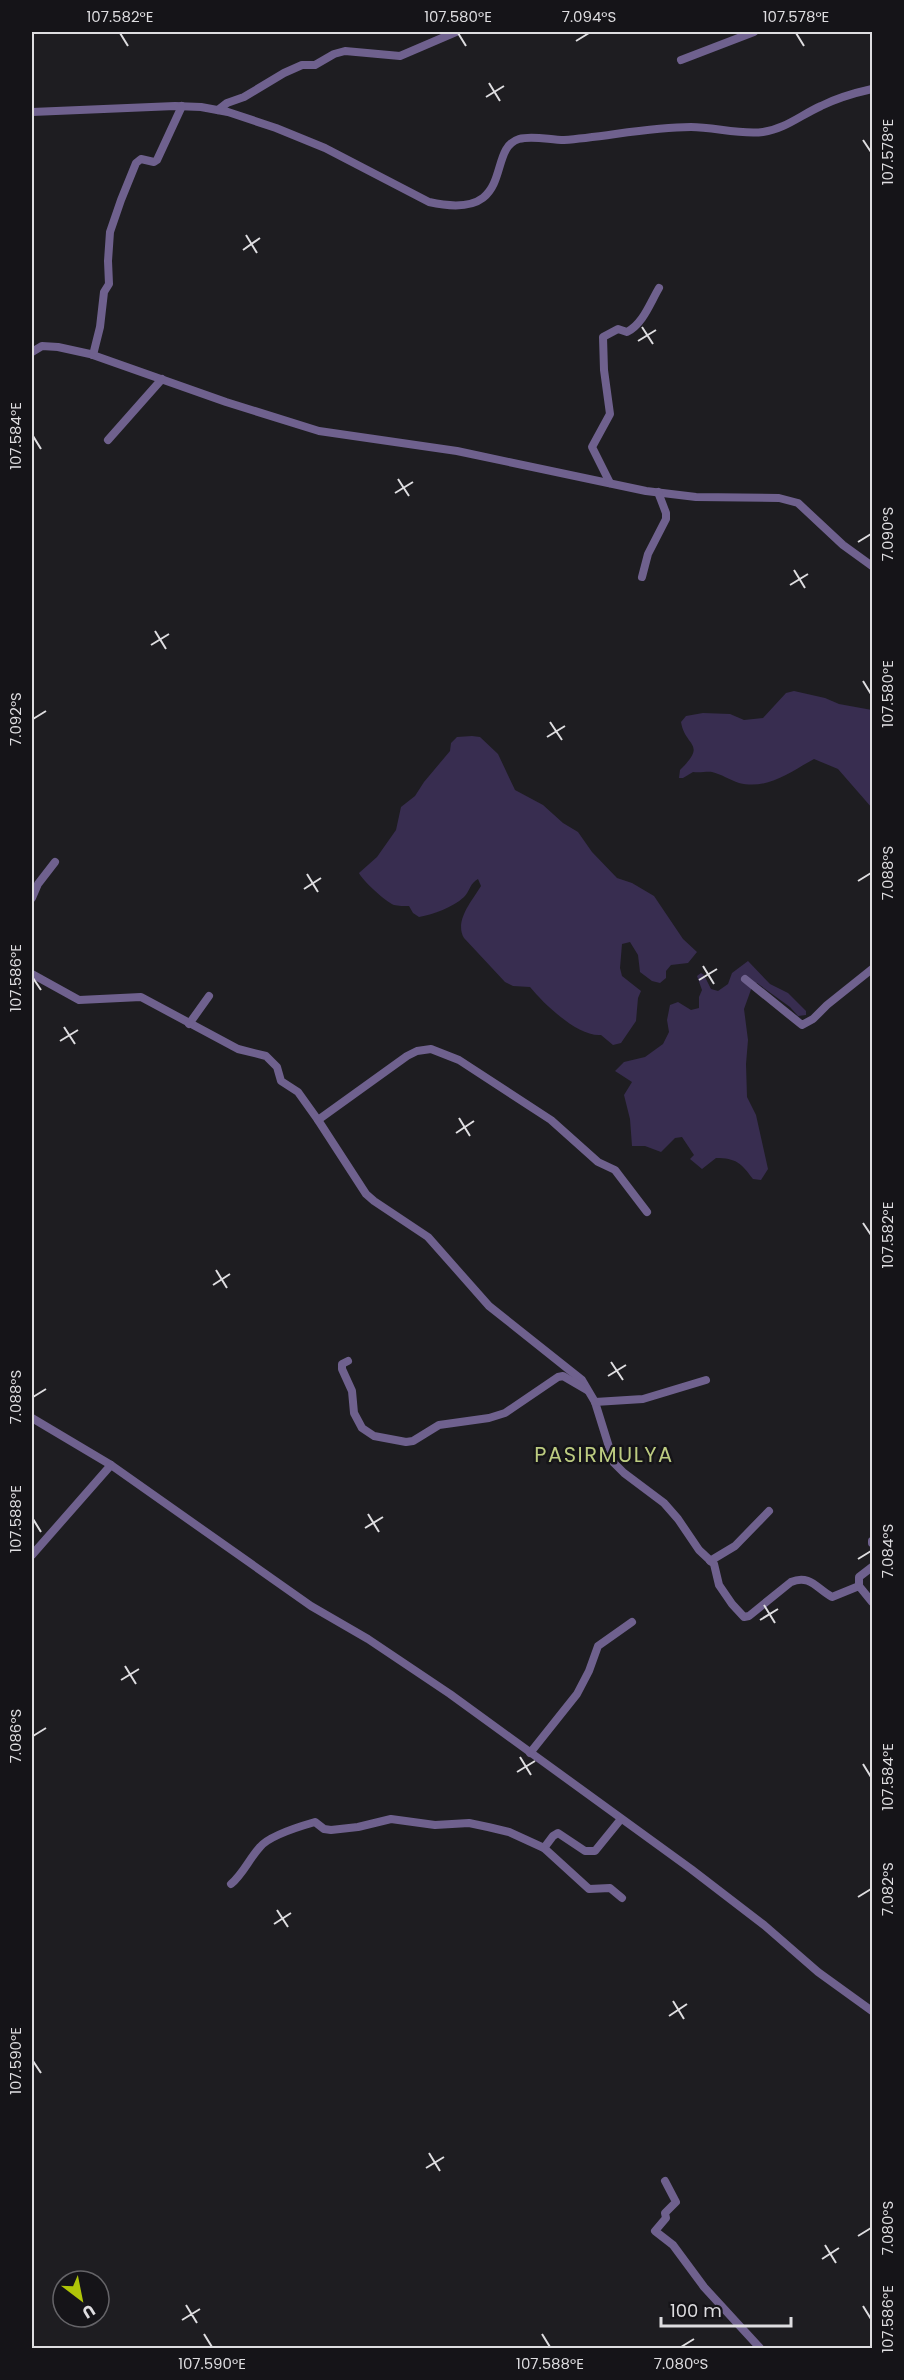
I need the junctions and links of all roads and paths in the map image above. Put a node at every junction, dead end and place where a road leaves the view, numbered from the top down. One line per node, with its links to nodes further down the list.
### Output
1 (456, 32): 6 (street)
2 (754, 32): 3 (street)
3 (681, 60)
4 (873, 89): 6 (street)
5 (182, 106): 6 (street); 7 (street); 10 (street)
6 (218, 110)
7 (32, 112)
8 (660, 288): 13 (street)
9 (32, 352): 10 (street)
10 (93, 355): 11 (street)
11 (162, 378): 12 (street); 13 (street)
12 (108, 440)
13 (610, 483): 14 (street)
14 (658, 492): 15 (street); 16 (street)
15 (873, 566)
16 (642, 577)
17 (55, 862): 18 (street)
18 (32, 898)
19 (873, 969): 21 (street)
20 (32, 974): 23 (street)
21 (745, 979)
22 (209, 996): 23 (street)
23 (189, 1024): 24 (street)
24 (318, 1120): 25 (street); 28 (street)
25 (647, 1212)
26 (348, 1361): 28 (street)
27 (706, 1380): 29 (street)
28 (590, 1392): 29 (street)
29 (596, 1402): 34 (street)
30 (32, 1418): 31 (street)
31 (111, 1465): 33 (street); 39 (street)
32 (769, 1511): 34 (street)
33 (32, 1555)
34 (710, 1561): 36 (street)
35 (873, 1567): 36 (street)
36 (859, 1586): 37 (street)
37 (873, 1602)
38 (632, 1622): 39 (street)
39 (530, 1753): 40 (street)
40 (621, 1819): 41 (street); 44 (street)
41 (544, 1848): 42 (street); 43 (street)
42 (231, 1884)
43 (622, 1898)
44 (873, 2011)
45 (665, 2181): 46 (street)
46 (760, 2349)

